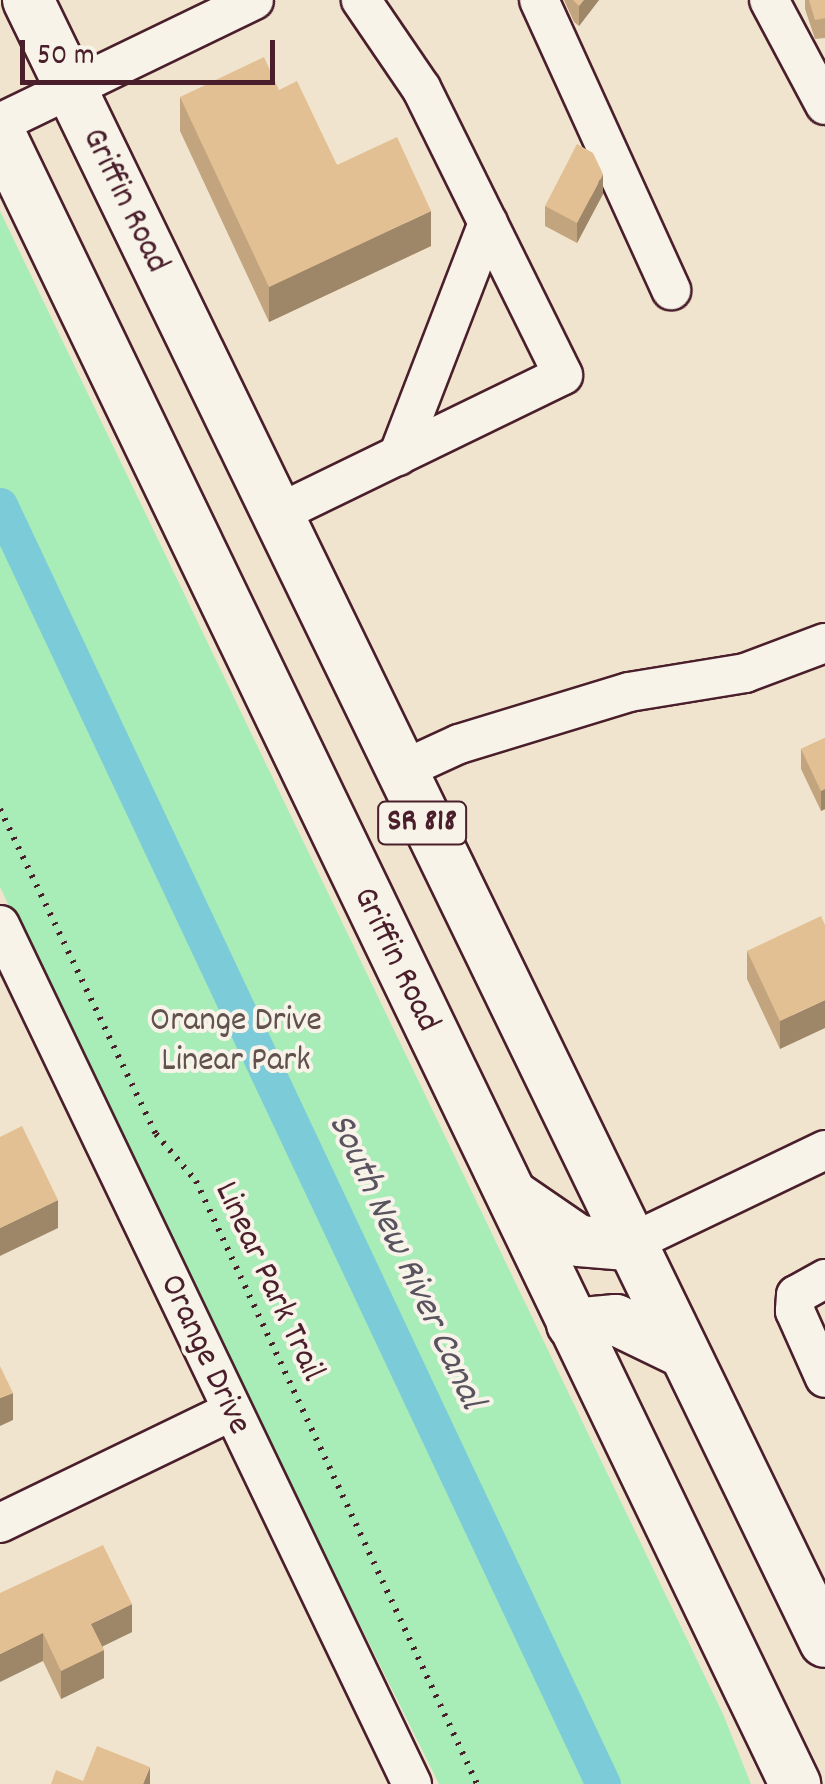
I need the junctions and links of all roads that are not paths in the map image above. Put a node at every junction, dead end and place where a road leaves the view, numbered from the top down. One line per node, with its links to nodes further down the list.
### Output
1 (28, 0): 6 (main road, Griffin Road / SR 818)
2 (254, 0): 6 (street)
3 (362, 0): 10 (street)
4 (538, 0): 11 (street)
5 (769, 0): 7 (street)
6 (70, 88): 8 (street); 13 (main road, Griffin Road / SR 818)
7 (825, 104)
8 (0, 124)
9 (0, 134): 19 (main road, Griffin Road / SR 818)
10 (488, 223): 12 (street); 12 (street)
11 (671, 290)
12 (398, 456): 13 (street)
13 (274, 515): 15 (main road, Griffin Road / SR 818)
14 (825, 643): 15 (street)
15 (398, 772): 20 (main road, Griffin Road / SR 818)
16 (0, 925): 17 (street, Orange Drive)
17 (12, 980): 25 (street, Orange Drive)
18 (825, 1150): 20 (street)
19 (508, 1192): 20 (main road); 22 (main road, Griffin Road / SR 818)
20 (627, 1245): 23 (main road, Griffin Road / SR 818)
21 (825, 1278): 24 (street)
22 (572, 1324): 23 (main road); 29 (main road, Griffin Road / SR 818)
23 (678, 1350): 27 (main road, Griffin Road / SR 818)
24 (825, 1378)
25 (230, 1412): 26 (street); 28 (street, Orange Drive)
26 (0, 1522)
27 (825, 1642)
28 (412, 1784)
29 (794, 1784)

